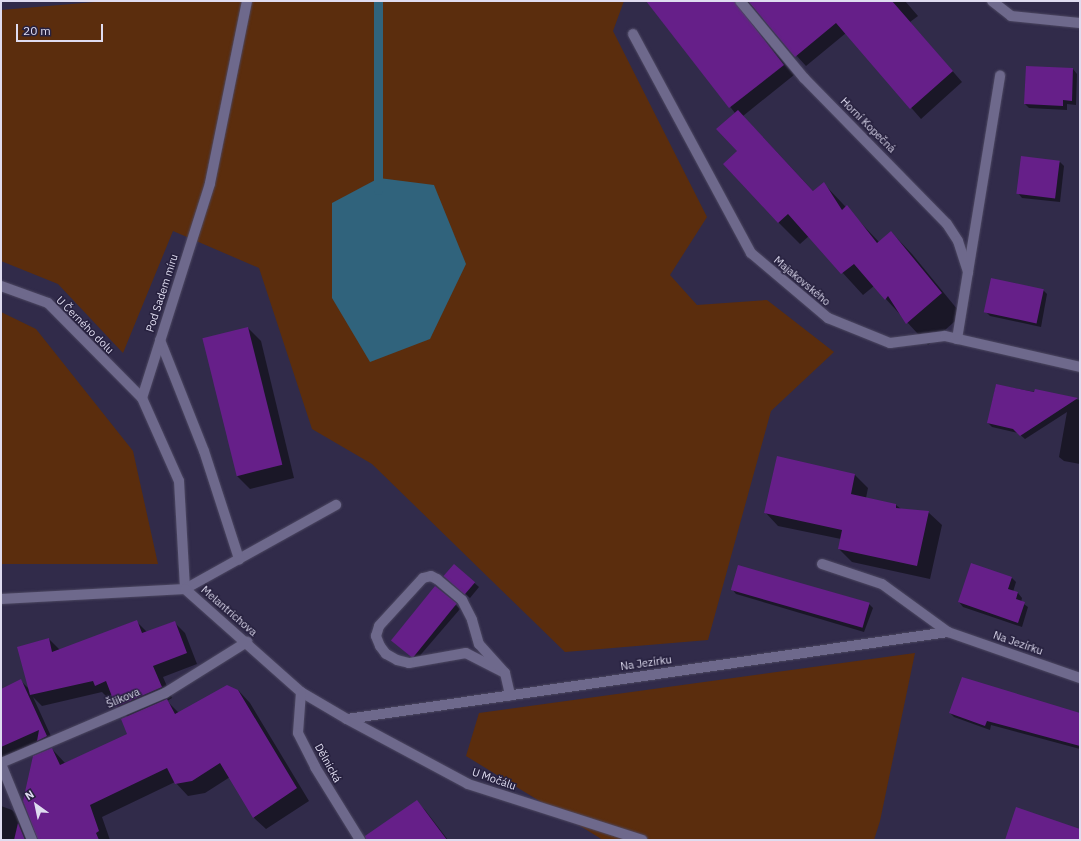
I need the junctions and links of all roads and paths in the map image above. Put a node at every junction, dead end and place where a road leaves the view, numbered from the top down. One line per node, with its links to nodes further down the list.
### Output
1 (247, 1): 10 (street, Pod Sadem míru)
2 (740, 1): 7 (street, Horní Kopečná)
3 (992, 1): 4 (street)
4 (1080, 23)
5 (633, 34): 9 (street, Majakovského)
6 (1000, 74): 7 (street, Horní Kopečná)
7 (968, 272): 9 (street, Horní Kopečná)
8 (1, 286): 12 (street, U Černého dolu)
9 (957, 339): 11 (street, Majakovského)
10 (160, 340): 12 (street, Pod Sadem míru); 14 (street)
11 (1080, 367)
12 (142, 398): 16 (street)
13 (336, 505): 14 (street)
14 (239, 559): 16 (street)
15 (822, 564): 18 (street, Na Jezírku)
16 (185, 589): 17 (street, Melantrichova); 19 (street, Melantrichova)
17 (1, 599)
18 (948, 632): 21 (street, Na Jezírku); 23 (street, Na Jezírku)
19 (247, 642): 22 (street, Melantrichova); 25 (street, Šlikova)
20 (505, 673): 20 (street); 23 (street)
21 (1080, 678)
22 (301, 692): 24 (street, Melantrichova); 27 (street, Dělnická)
23 (510, 695): 24 (street, Na Jezírku)
24 (348, 718): 28 (street, U Močálu)
25 (1, 764): 26 (street)
26 (32, 840)
27 (360, 840)
28 (642, 840)

